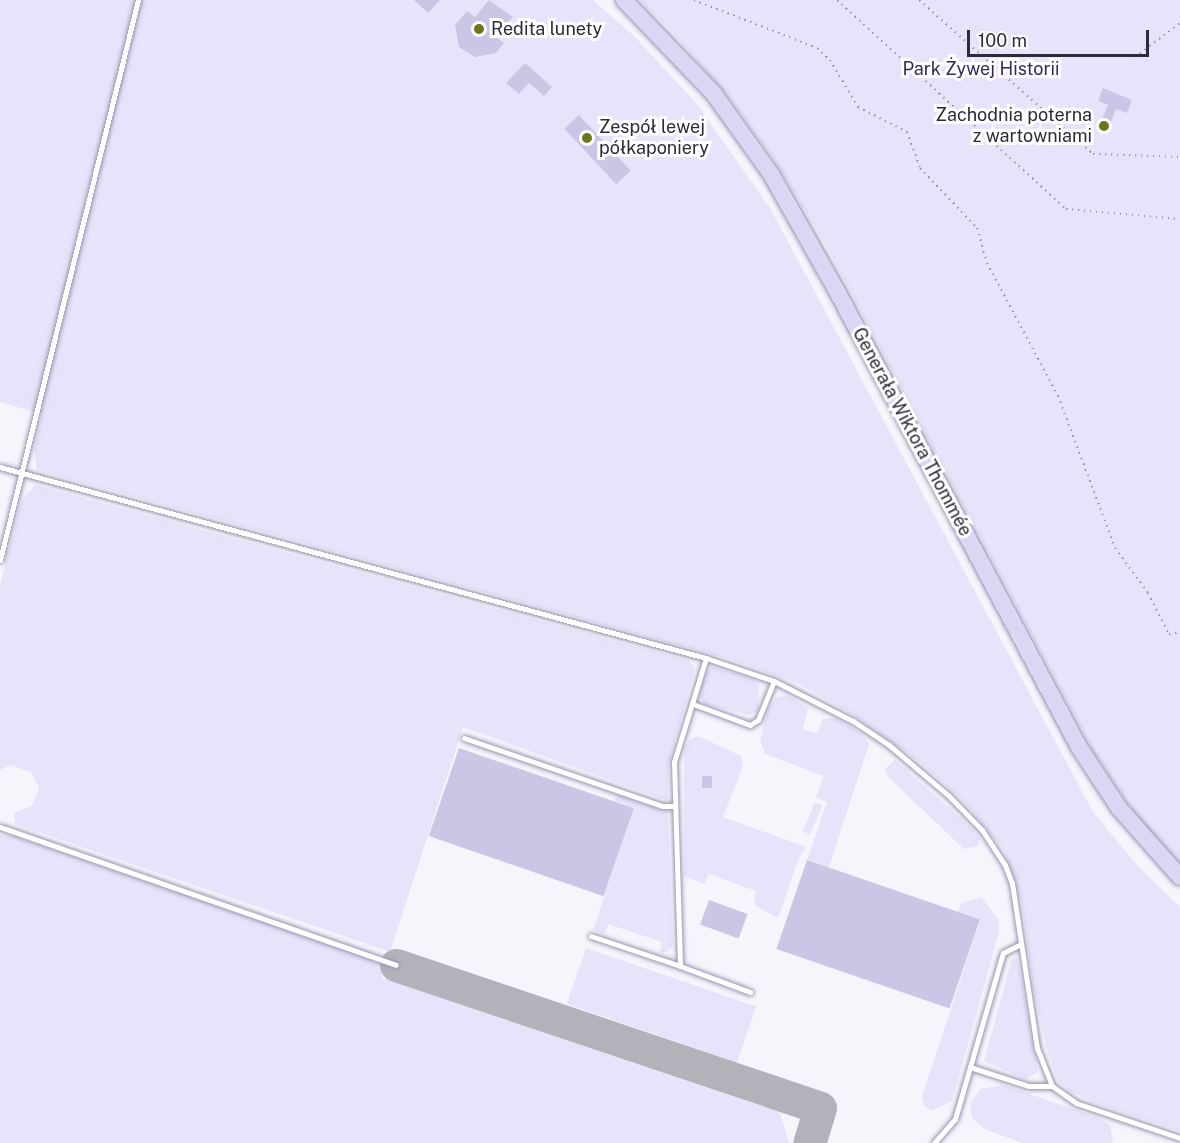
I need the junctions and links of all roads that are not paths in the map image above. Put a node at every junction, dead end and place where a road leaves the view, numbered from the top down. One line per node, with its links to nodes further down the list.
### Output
1 (138, 0): 4 (lane)
2 (624, 0): 12 (main road, Generała Wiktora Thommée)
3 (0, 467): 4 (lane)
4 (22, 473): 5 (lane); 6 (lane)
5 (0, 561)
6 (706, 658): 7 (lane); 8 (lane)
7 (774, 681): 8 (lane); 14 (lane)
8 (693, 704): 10 (lane)
9 (464, 738): 10 (lane)
10 (675, 806): 16 (lane)
11 (0, 827): 15 (lane)
12 (1180, 877)
13 (591, 936): 16 (lane)
14 (1021, 944): 18 (lane); 19 (lane)
15 (396, 965)
16 (680, 966): 17 (lane)
17 (750, 992)
18 (970, 1067): 19 (lane); 21 (lane)
19 (1052, 1086): 20 (lane)
20 (1180, 1138)
21 (934, 1143)

